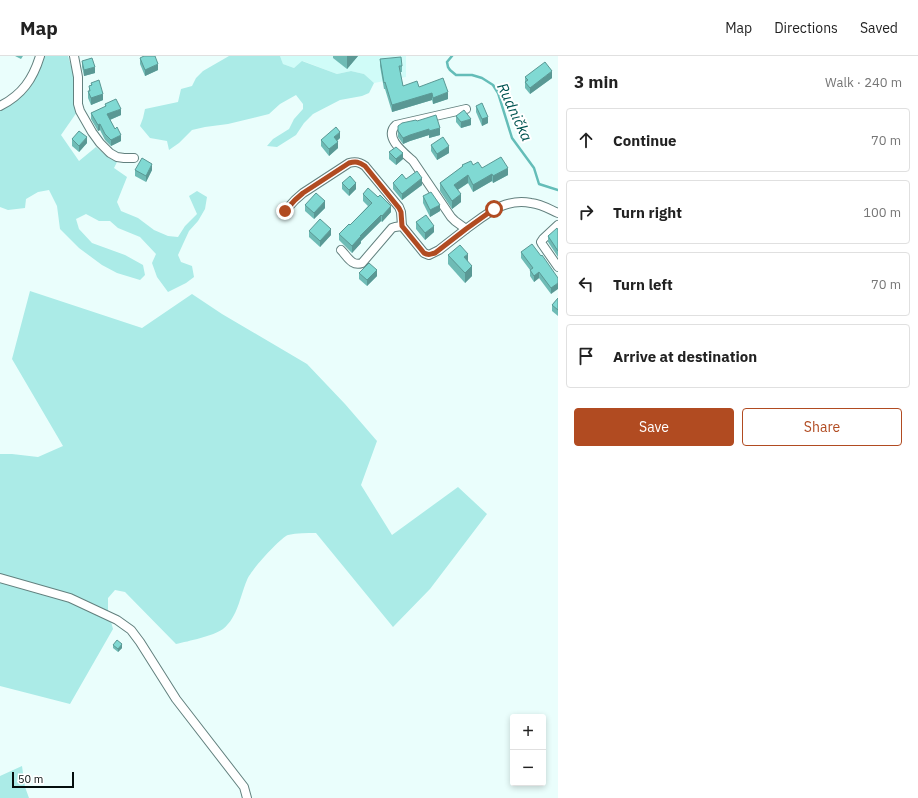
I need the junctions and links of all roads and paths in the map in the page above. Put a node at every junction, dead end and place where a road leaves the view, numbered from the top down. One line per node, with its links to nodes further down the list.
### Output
1 (40, 56): 3 (street)
2 (74, 56): 5 (street)
3 (0, 106)
4 (466, 109): 10 (street)
5 (134, 158)
6 (285, 211): 9 (street)
7 (558, 213): 10 (street)
8 (558, 225): 12 (street)
9 (402, 226): 10 (street); 11 (street)
10 (466, 229)
11 (341, 250)
12 (558, 267)
13 (0, 578): 14 (street)
14 (247, 798)

